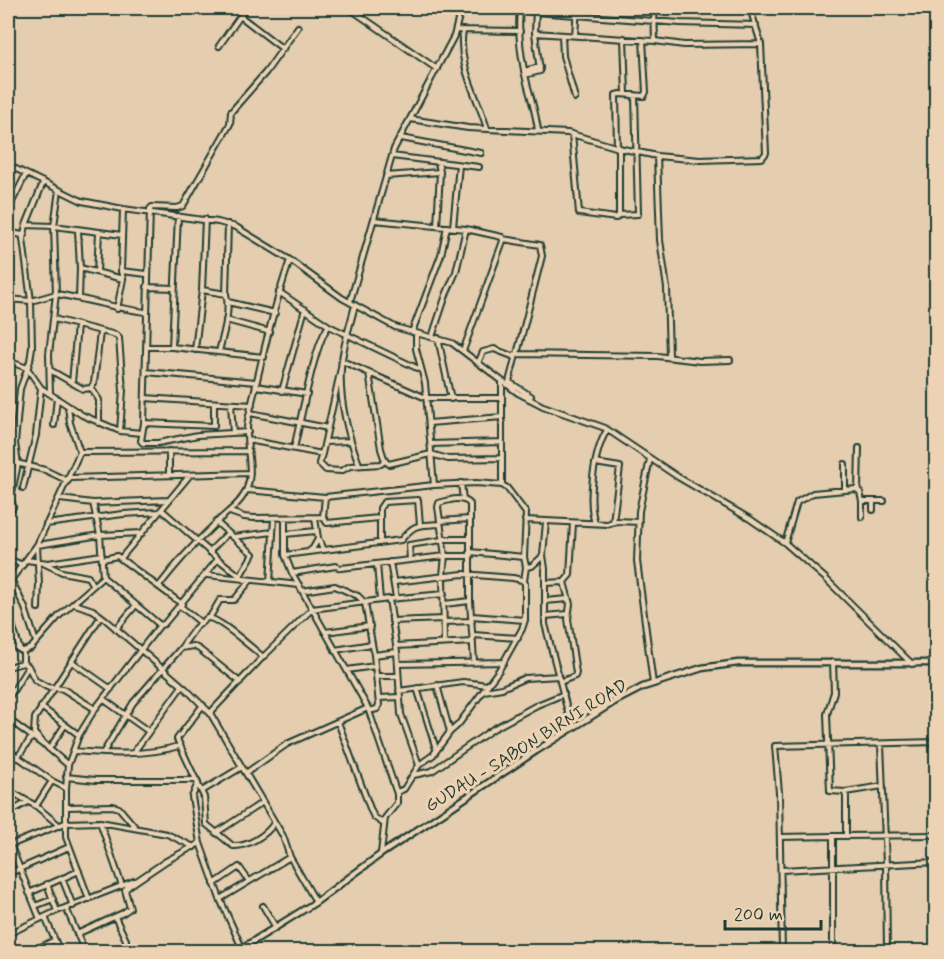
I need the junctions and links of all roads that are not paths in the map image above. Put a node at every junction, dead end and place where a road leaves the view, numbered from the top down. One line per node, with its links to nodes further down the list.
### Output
1 (246, 8): 10 (street)
2 (350, 8): 26 (street)
3 (461, 8): 14 (street)
4 (520, 8): 16 (street)
5 (577, 8): 9 (street)
6 (654, 8): 11 (street)
7 (750, 8): 12 (street)
8 (536, 10): 9 (street); 17 (street)
9 (577, 14): 11 (street); 19 (street)
10 (240, 15): 24 (street); 25 (street)
11 (654, 22): 12 (street); 22 (street)
12 (756, 25): 23 (street)
13 (298, 27): 25 (street)
14 (456, 30): 15 (street); 26 (street)
15 (463, 30): 16 (street); 32 (street)
16 (519, 31): 27 (street)
17 (535, 33): 18 (street); 27 (street)
18 (562, 35): 19 (street); 30 (street)
19 (575, 35): 20 (street)
20 (624, 38): 21 (street); 28 (street)
21 (643, 40): 22 (street); 29 (street)
22 (655, 41): 23 (street)
23 (761, 44): 40 (street)
24 (219, 46)
25 (283, 48): 53 (street)
26 (437, 69): 31 (street)
27 (525, 73): 33 (street)
28 (626, 94): 29 (street); 36 (street)
29 (635, 95): 37 (street)
30 (575, 98)
31 (410, 119): 32 (street); 35 (street)
32 (487, 129): 33 (street)
33 (538, 131): 34 (street)
34 (573, 134): 36 (street); 54 (street)
35 (401, 138): 38 (street); 39 (street)
36 (618, 148): 37 (street); 54 (street)
37 (638, 152): 40 (street); 54 (street)
38 (482, 153)
39 (392, 156): 41 (street); 47 (street)
40 (657, 156): 109 (street)
41 (438, 162): 43 (street); 45 (street)
42 (8, 165): 46 (street)
43 (459, 165): 44 (street); 63 (street)
44 (479, 167)
45 (440, 172): 47 (street); 61 (street)
46 (26, 174): 48 (street); 50 (street)
47 (386, 176): 57 (street)
48 (43, 183): 49 (street); 59 (street)
49 (59, 190): 51 (street); 60 (street)
50 (9, 202): 52 (street)
51 (123, 209): 53 (street); 68 (street)
52 (8, 210)
53 (150, 213): 55 (street); 75 (street)
54 (619, 215)
55 (178, 216): 56 (street); 78 (street)
56 (205, 219): 58 (street); 79 (street)
57 (374, 220): 61 (street); 87 (street)
58 (228, 224): 71 (street); 82 (street)
59 (26, 225): 60 (street); 69 (street)
60 (54, 226): 65 (street); 81 (street)
61 (437, 226): 62 (street)
62 (447, 227): 63 (street); 99 (street)
63 (453, 227): 64 (street)
64 (466, 229): 70 (street); 101 (street)
65 (78, 230): 67 (street); 72 (street)
66 (8, 232): 69 (street)
67 (99, 232): 68 (street); 74 (street)
68 (122, 235): 73 (street)
69 (23, 239): 85 (street)
70 (503, 239): 106 (street); 108 (street)
71 (290, 260): 80 (street); 87 (street)
72 (80, 268): 74 (street); 83 (street)
73 (120, 271): 75 (street); 76 (street)
74 (97, 272): 76 (street)
75 (147, 274): 77 (street)
76 (123, 279): 89 (street)
77 (147, 287): 78 (street); 91 (street)
78 (174, 288): 104 (street)
79 (202, 290): 82 (street); 105 (street)
80 (279, 292): 90 (street); 92 (street)
81 (56, 294): 83 (street); 85 (street); 93 (street)
82 (225, 294): 86 (street)
83 (79, 298): 89 (street)
84 (8, 299): 85 (street)
85 (31, 301): 115 (street)
86 (228, 302): 92 (street); 94 (street)
87 (350, 302): 88 (street)
88 (355, 305): 99 (street); 100 (street)
89 (117, 309): 91 (street)
90 (305, 309): 96 (street); 126 (street)
91 (145, 312): 103 (street)
92 (275, 313): 98 (street)
93 (54, 319): 95 (street); 117 (street)
94 (226, 321): 98 (street); 107 (street)
95 (77, 325): 97 (street); 121 (street)
96 (329, 326): 100 (street); 128 (street)
97 (100, 332): 125 (street); 148 (street)
98 (270, 332): 110 (street)
99 (414, 333): 101 (street); 118 (street)
100 (348, 334): 112 (street); 118 (street)
101 (432, 337): 102 (street)
102 (438, 339): 106 (street); 133 (street)
103 (146, 347): 104 (street); 119 (street)
104 (172, 347): 105 (street)
105 (195, 350): 107 (street)
106 (463, 351): 114 (street)
107 (219, 352): 110 (street)
108 (517, 354): 109 (street); 114 (street); 134 (street)
109 (669, 356): 111 (street)
110 (264, 357): 123 (street)
111 (730, 360)
112 (342, 361): 116 (street); 120 (street)
113 (8, 362): 115 (street)
114 (478, 363): 122 (street)
115 (27, 368): 124 (street); 157 (street)
116 (341, 368): 146 (street); 153 (street)
117 (50, 369): 121 (street); 127 (street)
118 (421, 370): 131 (street)
119 (146, 372): 123 (street); 130 (street)
120 (369, 373): 131 (street); 169 (street)
121 (72, 383): 125 (street)
122 (502, 383): 132 (street); 134 (street)
123 (256, 384): 126 (street); 137 (street)
124 (41, 388): 127 (street); 174 (street)
125 (91, 388): 142 (street)
126 (282, 390): 128 (street)
127 (50, 393): 129 (street)
128 (307, 394): 141 (street)
129 (57, 398): 138 (street); 145 (street)
130 (145, 398): 135 (street); 143 (street)
131 (426, 398): 133 (street); 144 (street)
132 (502, 398): 133 (street); 140 (street)
133 (451, 399)
134 (529, 399): 147 (street)
135 (214, 404): 136 (street); 143 (street)
136 (231, 404): 137 (street); 151 (street)
137 (252, 405): 139 (street)
138 (68, 406): 142 (street); 162 (street)
139 (250, 413): 141 (street); 149 (street)
140 (502, 417): 144 (street); 156 (street)
141 (301, 422): 146 (street); 159 (street)
142 (99, 423): 148 (street)
143 (144, 423): 150 (street)
144 (429, 423): 158 (street)
145 (54, 425)
146 (328, 428): 155 (street)
147 (607, 430): 167 (street); 170 (street)
148 (120, 431): 150 (street)
149 (248, 432): 151 (street); 152 (street)
150 (142, 433): 151 (street)
151 (233, 433)
152 (248, 440): 159 (street); 161 (street)
153 (350, 441): 155 (street); 172 (street)
154 (8, 442): 157 (street)
155 (325, 442): 164 (street)
156 (501, 442): 158 (street); 166 (street)
157 (15, 443): 171 (street)
158 (430, 444): 165 (street)
159 (294, 448): 164 (street)
160 (859, 448): 185 (street)
161 (249, 451): 163 (street); 175 (street)
162 (80, 452): 163 (street); 178 (street)
163 (169, 452): 176 (street)
164 (322, 454): 172 (street)
165 (432, 454): 166 (street); 169 (street); 180 (street)
166 (502, 458): 181 (street)
167 (650, 459): 211 (street); 228 (street)
168 (8, 460): 171 (street)
169 (385, 461): 172 (street)
170 (595, 463): 210 (street); 213 (street)
171 (18, 464): 174 (street); 197 (street)
172 (359, 464)
173 (845, 464): 184 (street)
174 (27, 466): 178 (street); 182 (street)
175 (250, 473): 177 (street); 183 (street)
176 (169, 475): 177 (street); 178 (street)
177 (191, 475): 188 (street)
178 (68, 479): 187 (street)
179 (461, 483): 180 (street); 181 (street); 189 (street)
180 (434, 484): 186 (street)
181 (502, 485): 206 (street)
182 (23, 488)
183 (247, 490): 186 (street); 196 (street)
184 (845, 490): 185 (street); 228 (street)
185 (858, 490): 190 (street)
186 (325, 497): 199 (street)
187 (60, 499): 193 (street); 214 (street)
188 (170, 500): 193 (street); 195 (street)
189 (463, 500): 205 (street); 208 (street)
190 (862, 501): 191 (street); 200 (street)
191 (873, 501): 192 (street); 194 (street)
192 (884, 501)
193 (93, 502): 198 (street)
194 (873, 510)
195 (160, 511): 198 (street); 218 (street); 226 (street)
196 (230, 512): 201 (street); 207 (street)
197 (8, 515)
198 (95, 517): 214 (street); 221 (street)
199 (323, 517): 202 (street); 203 (street)
200 (862, 517)
201 (274, 518): 204 (street); 217 (street)
202 (315, 518): 204 (street); 216 (street)
203 (379, 518): 215 (street); 227 (street)
204 (285, 519): 220 (street)
205 (470, 519): 208 (street); 225 (street)
206 (525, 520): 209 (street); 238 (street)
207 (216, 522): 219 (street); 226 (street)
208 (440, 522): 215 (street); 224 (street)
209 (546, 522): 212 (street); 235 (street)
210 (613, 522): 211 (street); 213 (street)
211 (639, 522): 331 (street)
212 (573, 523): 213 (street); 261 (street)
213 (595, 523)
214 (46, 524): 229 (street)
215 (420, 525): 227 (street)
216 (316, 531): 220 (street); 223 (street)
217 (273, 532): 222 (street); 259 (street)
218 (142, 533): 221 (street); 240 (street)
219 (228, 533): 222 (street); 231 (street)
220 (285, 534): 234 (street)
221 (100, 536): 229 (street); 237 (street)
222 (233, 537): 253 (street)
223 (318, 538): 230 (street); 232 (street)
224 (442, 539): 225 (street); 236 (street); 243 (street)
225 (470, 539): 233 (street)
226 (198, 541): 231 (street); 266 (street)
227 (380, 543): 230 (street)
228 (785, 543): 320 (street)
229 (37, 545): 241 (street); 244 (street)
230 (323, 550): 232 (street)
231 (209, 552): 242 (street)
232 (308, 552): 234 (street)
233 (470, 554): 236 (street); 238 (street); 250 (street)
234 (285, 555): 249 (street)
235 (543, 555): 248 (street); 262 (street)
236 (445, 556): 243 (street); 252 (street)
237 (103, 557): 240 (street); 244 (street); 254 (street)
238 (524, 557): 248 (street)
239 (8, 558): 247 (street)
240 (121, 558): 266 (street)
241 (27, 560): 244 (street); 247 (street)
242 (218, 560): 251 (street); 253 (street)
243 (410, 560): 245 (street)
244 (41, 562): 265 (street); 280 (street)
245 (390, 562): 246 (street); 260 (street)
246 (377, 564): 249 (street); 272 (street)
247 (23, 565): 255 (street)
248 (526, 567): 258 (street)
249 (292, 573): 264 (street)
250 (471, 574): 252 (street); 258 (street); 273 (street)
251 (206, 575): 256 (street); 279 (street)
252 (443, 575): 260 (street); 268 (street)
253 (240, 576): 256 (street)
254 (103, 577): 265 (street); 278 (street)
255 (11, 579): 263 (street); 298 (street)
256 (245, 580): 257 (street)
257 (251, 581): 259 (street); 286 (street)
258 (524, 581): 288 (street)
259 (270, 582): 264 (street)
260 (393, 582): 269 (street)
261 (564, 582): 262 (street); 271 (street)
262 (545, 583): 274 (street)
263 (8, 584)
264 (299, 585): 267 (street)
265 (93, 586): 276 (street)
266 (159, 586): 279 (street)
267 (302, 591): 275 (street); 281 (street)
268 (444, 594): 269 (street); 277 (street)
269 (396, 598): 270 (street)
270 (389, 599): 272 (street); 289 (street)
271 (568, 599): 274 (street); 283 (street)
272 (380, 600): 275 (street)
273 (470, 601): 277 (street); 287 (street)
274 (545, 601): 285 (street)
275 (365, 603): 281 (street); 293 (street)
276 (75, 604): 284 (street); 298 (street)
277 (444, 604): 290 (street)
278 (136, 605): 292 (street); 294 (street)
279 (181, 605): 291 (street); 292 (street)
280 (38, 608)
281 (312, 609): 295 (street); 312 (street)
282 (8, 611): 309 (street)
283 (568, 614): 285 (street); 330 (street)
284 (101, 616): 294 (street); 313 (street)
285 (544, 616): 328 (street)
286 (210, 617): 291 (street); 312 (street)
287 (472, 618): 288 (street); 290 (street); 296 (street)
288 (525, 620): 297 (street)
289 (392, 621): 290 (street); 303 (street)
290 (444, 621): 300 (street)
291 (200, 622): 305 (street)
292 (160, 625): 307 (street)
293 (370, 626): 295 (street); 302 (street)
294 (116, 629): 307 (street)
295 (325, 632): 308 (street)
296 (473, 634): 297 (street); 299 (street)
297 (518, 638): 314 (street)
298 (36, 642): 309 (street)
299 (473, 642): 300 (street); 317 (street)
300 (444, 643): 303 (street)
301 (8, 644): 304 (street)
302 (372, 644): 308 (street); 311 (street)
303 (396, 646): 310 (street)
304 (15, 648): 306 (street); 309 (street)
305 (181, 648): 324 (street); 329 (street)
306 (8, 650)
307 (140, 650): 324 (street); 337 (street)
308 (335, 650): 325 (street)
309 (22, 651): 316 (street)
310 (397, 652): 311 (street); 319 (street)
311 (374, 655): 322 (street)
312 (262, 657): 329 (street)
313 (71, 662): 335 (street); 337 (street)
314 (504, 662): 317 (street); 333 (street)
315 (833, 662): 320 (main road, GUDAU - SABON BIRNI ROAD); 331 (main road, GUDAU - SABON BIRNI ROAD); 360 (street)
316 (23, 663): 321 (street); 323 (street)
317 (474, 663): 319 (street)
318 (936, 663): 320 (main road, GUDAU - SABON BIRNI ROAD)
319 (398, 664): 327 (street)
320 (912, 664)
321 (28, 666): 335 (street); 342 (street)
322 (375, 666): 325 (street); 326 (street)
323 (8, 667)
324 (162, 670): 334 (street); 349 (street)
325 (347, 670): 347 (street)
326 (376, 676): 327 (street); 341 (street)
327 (398, 676): 339 (street)
328 (559, 676): 330 (street); 338 (street)
329 (240, 682): 348 (street)
330 (560, 682): 340 (street)
331 (653, 684): 353 (main road, GUDAU - SABON BIRNI ROAD)
332 (437, 685): 333 (street); 336 (street); 355 (street)
333 (488, 685): 338 (street)
334 (182, 686): 344 (street); 354 (street)
335 (53, 688): 345 (street); 346 (street)
336 (417, 688): 339 (street); 364 (street)
337 (111, 689): 343 (street)
338 (483, 691): 355 (street)
339 (399, 694): 341 (street); 370 (street)
340 (564, 694): 353 (street); 373 (street)
341 (379, 698): 347 (street)
342 (8, 699)
343 (103, 699): 346 (street); 349 (street)
344 (203, 705): 348 (street); 361 (street)
345 (41, 707): 352 (street); 362 (street)
346 (95, 709): 356 (street)
347 (369, 710): 351 (street); 381 (street)
348 (210, 713): 371 (street)
349 (125, 715): 354 (street); 366 (street)
350 (8, 721): 357 (street)
351 (338, 722): 372 (street); 391 (street)
352 (65, 725): 356 (street); 362 (street)
353 (573, 729): 405 (main road, GUDAU - SABON BIRNI ROAD)
354 (148, 731): 367 (street)
355 (450, 732): 364 (street)
356 (79, 735): 365 (street)
357 (32, 737): 362 (street); 368 (street)
358 (936, 742): 359 (street)
359 (881, 745): 360 (street); 377 (street)
360 (828, 746): 382 (street); 399 (street)
361 (179, 747): 367 (street); 376 (street)
362 (49, 749): 369 (street)
363 (8, 750): 368 (street)
364 (436, 750): 370 (street)
365 (74, 751): 366 (street); 369 (street)
366 (102, 753): 367 (street)
367 (133, 753)
368 (17, 758): 375 (street)
369 (68, 765): 374 (street)
370 (419, 765): 373 (street)
371 (242, 767): 372 (street); 380 (street)
372 (246, 773): 384 (street)
373 (413, 775): 381 (street)
374 (66, 777): 376 (street); 378 (street)
375 (52, 781): 378 (street); 385 (street)
376 (198, 781): 380 (street); 401 (street)
377 (883, 786): 382 (street); 395 (street)
378 (66, 788): 386 (street)
379 (8, 790): 383 (street)
380 (202, 791): 394 (street)
381 (397, 792): 391 (street)
382 (845, 792): 398 (street)
383 (28, 802): 385 (street); 387 (street)
384 (263, 802): 389 (street); 394 (street)
385 (36, 806): 392 (street)
386 (66, 807): 390 (street); 393 (street)
387 (8, 813)
388 (100, 822): 390 (street); 393 (street); 419 (street)
389 (274, 822): 394 (street); 406 (street)
390 (66, 823): 392 (street); 403 (street)
391 (384, 824): 405 (street)
392 (60, 826): 402 (street)
393 (136, 829): 404 (street)
394 (216, 832)
395 (885, 835): 396 (street); 398 (street); 408 (street)
396 (936, 835)
397 (833, 836): 398 (street); 399 (street); 409 (street)
398 (846, 836)
399 (780, 837): 411 (street)
400 (8, 839): 402 (street)
401 (200, 843): 404 (street); 418 (street)
402 (10, 845): 410 (street)
403 (69, 847): 410 (street); 412 (street)
404 (194, 847): 415 (street)
405 (381, 854): 424 (main road, GUDAU - SABON BIRNI ROAD)
406 (290, 857): 416 (street); 424 (street)
407 (936, 862): 408 (street)
408 (886, 864): 409 (street); 445 (street)
409 (833, 867): 411 (street); 444 (street)
410 (20, 868): 413 (street); 420 (street)
411 (782, 870): 443 (street)
412 (79, 872): 414 (street); 422 (street)
413 (8, 874)
414 (62, 878): 417 (street); 426 (street)
415 (138, 879): 419 (street); 430 (street)
416 (249, 881): 418 (street); 423 (street)
417 (47, 884): 420 (street); 421 (street)
418 (214, 884): 423 (street)
419 (122, 886): 422 (street)
420 (29, 892): 425 (street)
421 (53, 899): 425 (street); 429 (street)
422 (89, 899): 426 (street)
423 (220, 899): 436 (street)
424 (316, 902): 432 (main road, GUDAU - SABON BIRNI ROAD)
425 (34, 906): 431 (street)
426 (73, 906): 428 (street)
427 (263, 906): 432 (street)
428 (66, 908): 429 (street); 433 (street)
429 (57, 911): 431 (street)
430 (115, 917): 433 (street); 441 (street)
431 (42, 918): 434 (street); 435 (street)
432 (275, 926): 436 (main road, GUDAU - SABON BIRNI ROAD)
433 (77, 934): 440 (street)
434 (8, 935): 437 (street)
435 (55, 940): 438 (street); 439 (street)
436 (242, 948): 442 (main road, GUDAU - SABON BIRNI ROAD)
437 (14, 951)
438 (30, 951)
439 (60, 951)
440 (85, 951)
441 (111, 951)
442 (236, 951)
443 (782, 951)
444 (832, 951)
445 (887, 951)

